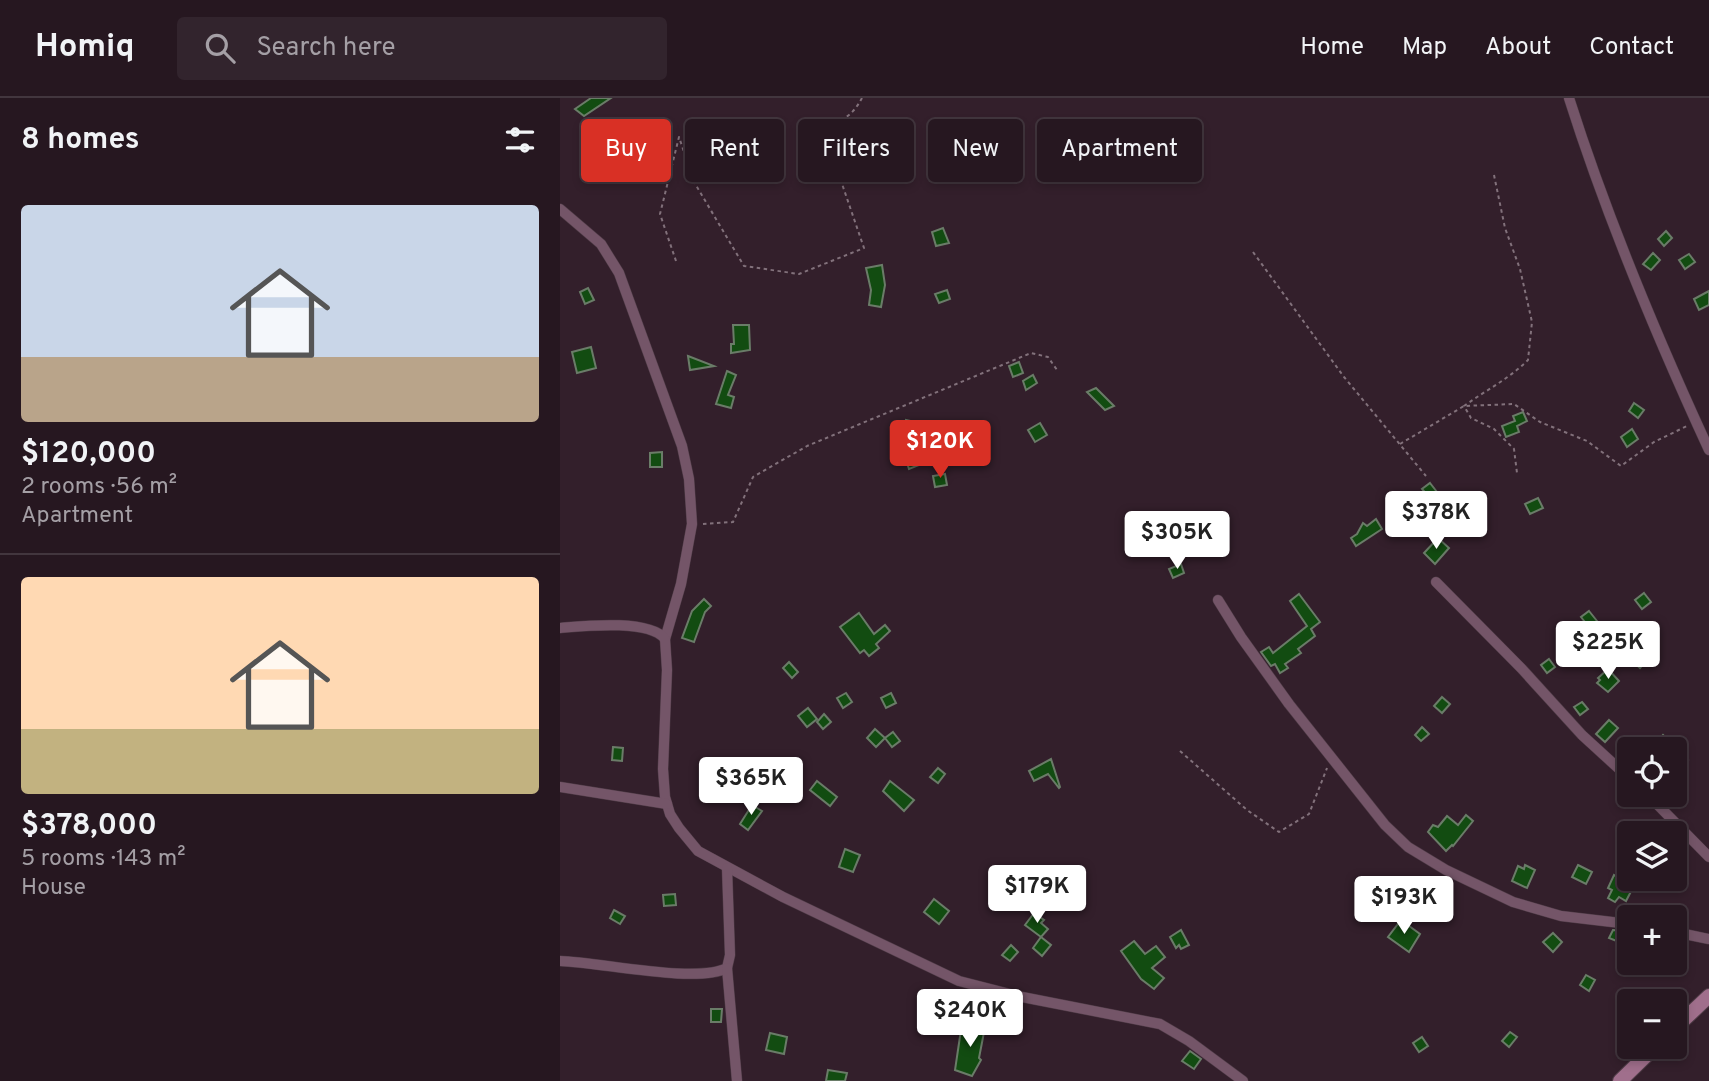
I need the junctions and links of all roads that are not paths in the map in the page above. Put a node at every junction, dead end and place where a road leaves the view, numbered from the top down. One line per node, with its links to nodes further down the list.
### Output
1 (1569, 98): 3 (street)
2 (560, 209): 7 (street)
3 (1709, 450)
4 (1436, 582): 8 (street)
5 (1218, 600): 14 (street)
6 (560, 628): 7 (street)
7 (665, 639): 10 (street)
8 (1617, 767)
9 (560, 787): 10 (street)
10 (667, 804): 13 (street)
11 (1660, 807): 12 (street)
12 (1709, 857)
13 (727, 868): 18 (street); 23 (street)
14 (1617, 923)
15 (1687, 934): 16 (street)
16 (1709, 939)
17 (560, 961): 18 (street)
18 (727, 968): 22 (street)
19 (1709, 996): 20 (street)
20 (1687, 1017)
21 (1643, 1059): 24 (street)
22 (737, 1081)
23 (1243, 1081)
24 (1620, 1081)

